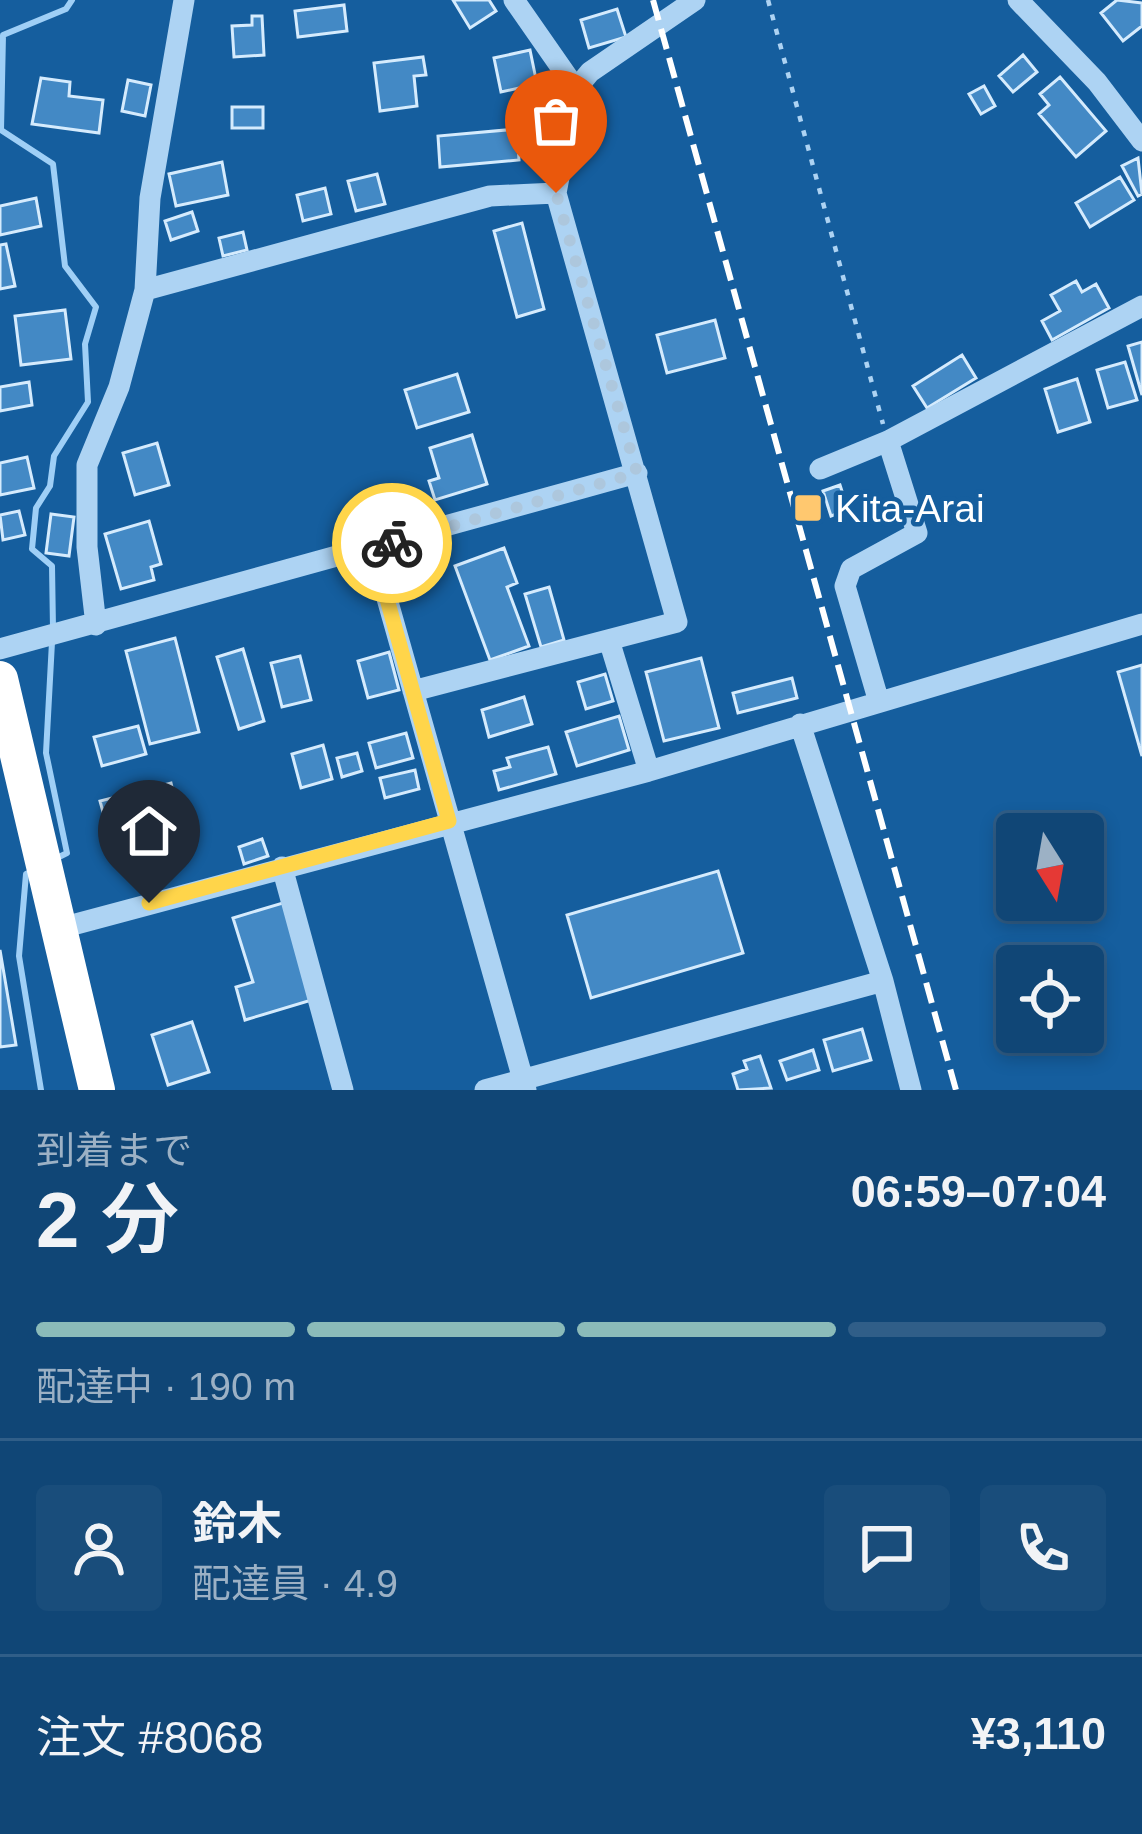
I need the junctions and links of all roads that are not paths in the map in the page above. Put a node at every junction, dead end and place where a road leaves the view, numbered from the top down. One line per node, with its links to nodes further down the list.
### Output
1 (184, 0): 8 (street)
2 (514, 0): 5 (street)
3 (695, 0): 5 (street)
4 (1018, 0): 6 (street)
5 (576, 89): 7 (street)
6 (1142, 141)
7 (556, 193): 8 (street); 12 (street)
8 (145, 290): 15 (street)
9 (1142, 306): 10 (street)
10 (888, 441): 11 (street); 20 (street)
11 (820, 470)
12 (637, 473): 13 (street); 16 (street)
13 (373, 549): 15 (street); 19 (street)
14 (1142, 624): 20 (street)
15 (96, 625): 17 (street)
16 (609, 640): 19 (street); 22 (street)
17 (0, 649)
18 (0, 679): 25 (highway)
19 (413, 691): 23 (street)
20 (878, 702): 21 (street)
21 (800, 724): 22 (street); 26 (street)
22 (650, 771): 23 (street)
23 (449, 821): 24 (street); 27 (street)
24 (282, 867): 25 (street); 29 (street)
25 (61, 928): 28 (highway)
26 (883, 981): 27 (street); 31 (street)
27 (524, 1084): 30 (street)
28 (97, 1090)
29 (343, 1090)
30 (485, 1090)
31 (911, 1090)

